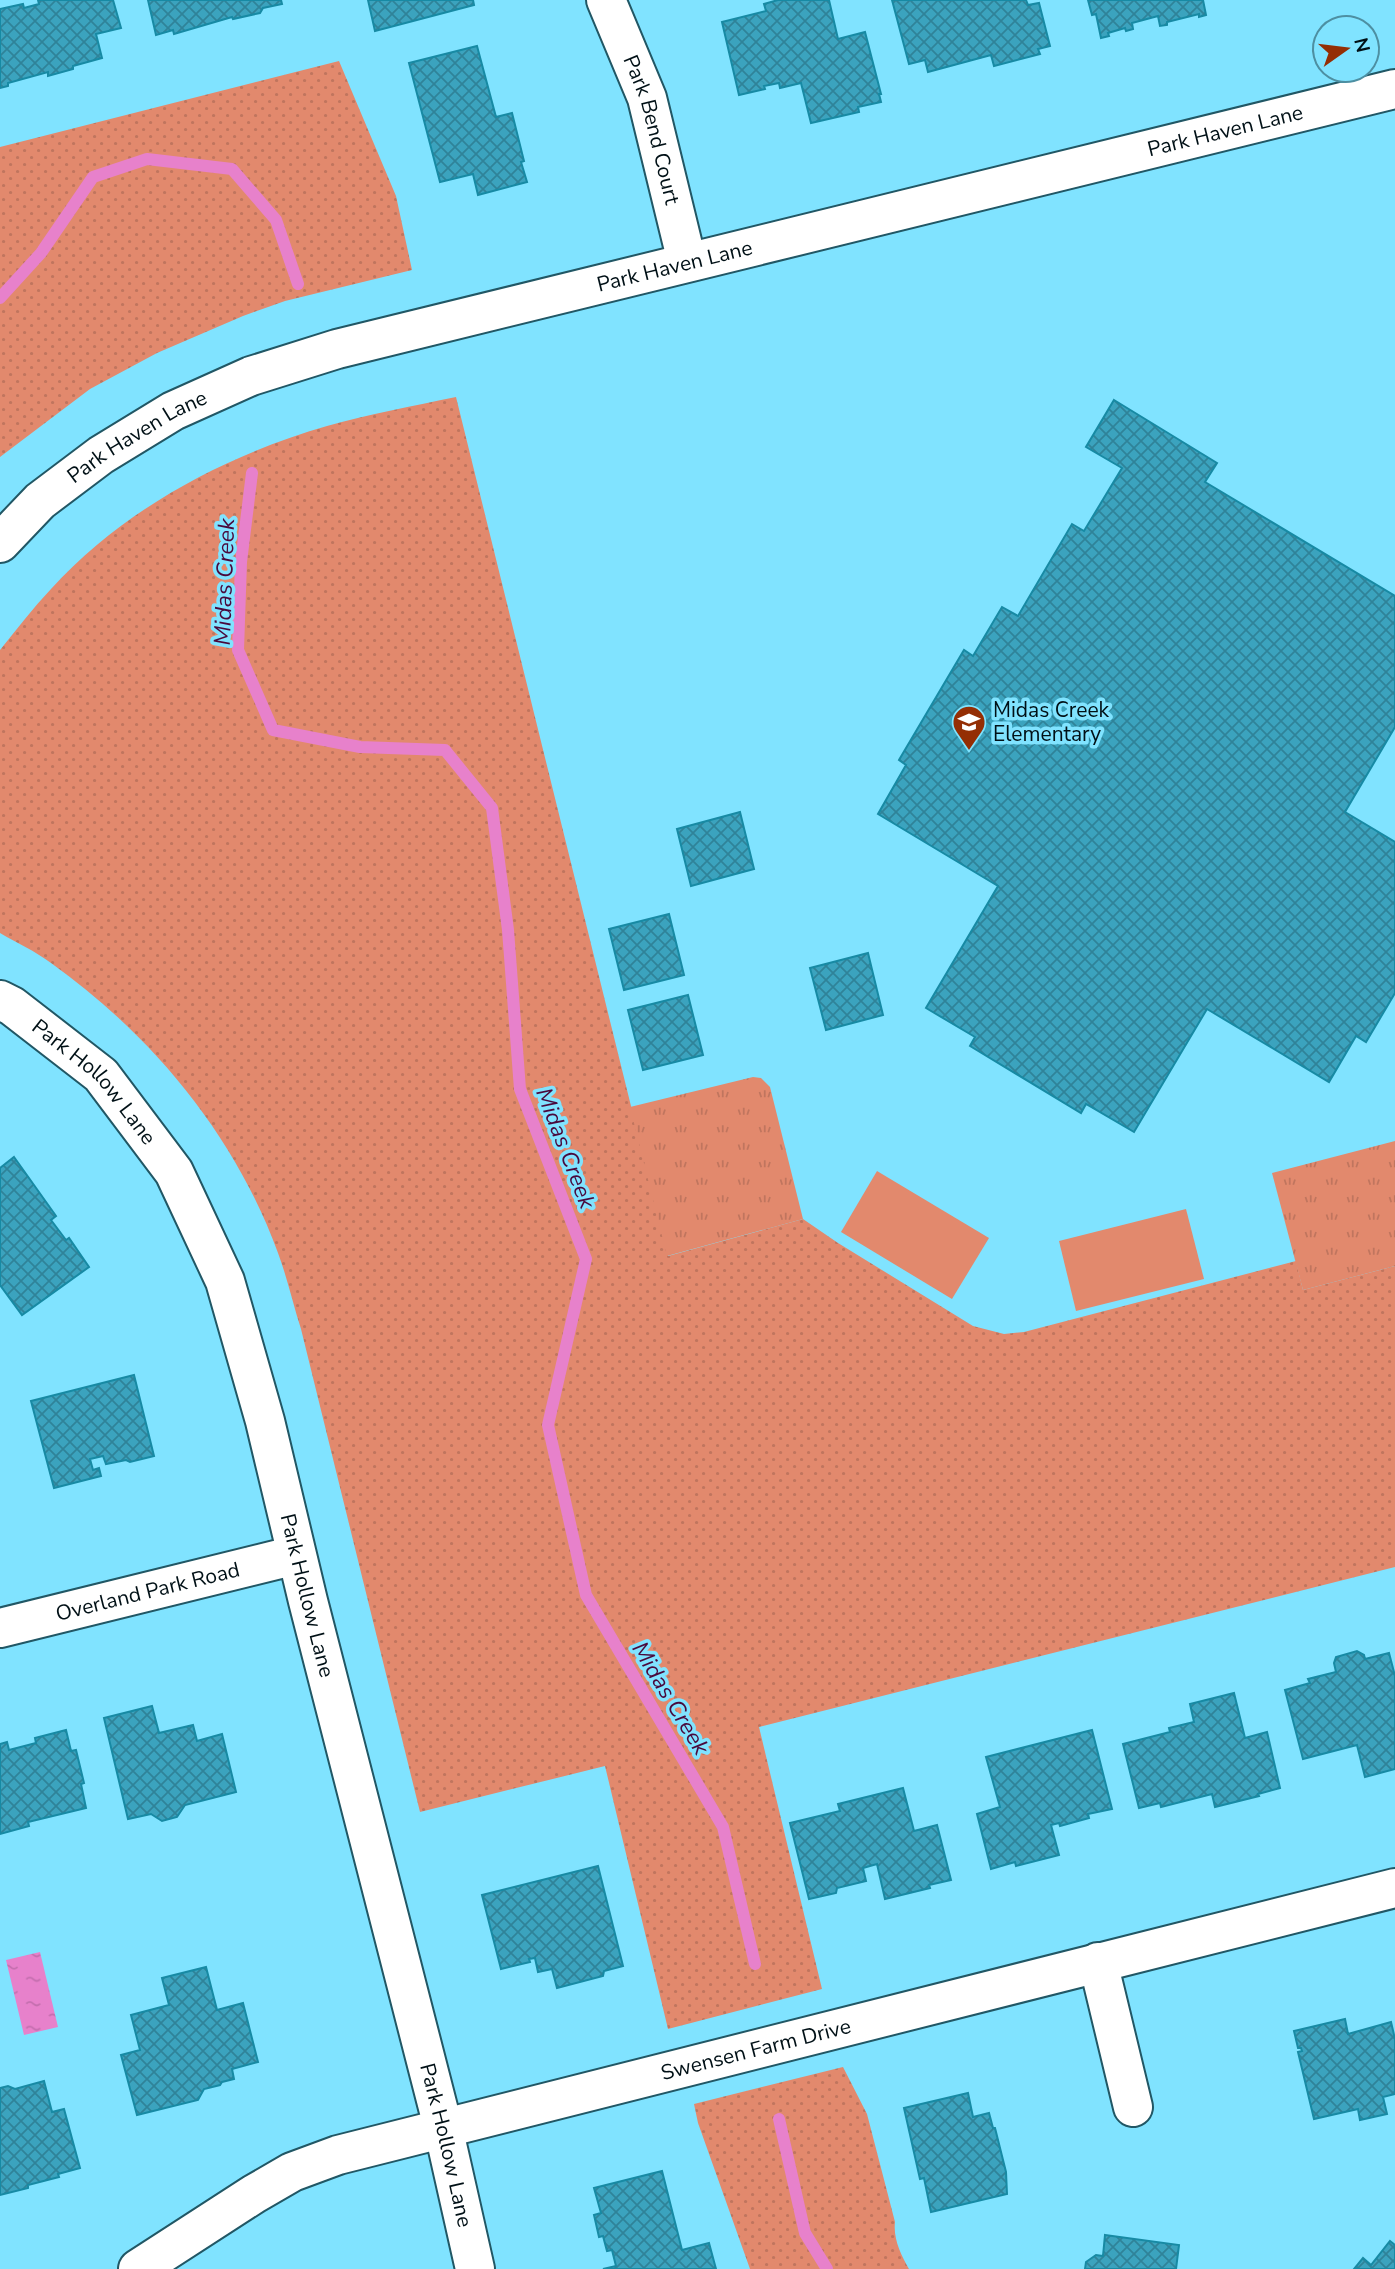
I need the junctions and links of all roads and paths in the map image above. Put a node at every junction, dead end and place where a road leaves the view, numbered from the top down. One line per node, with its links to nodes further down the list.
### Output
1 (606, 0): 3 (street, Park Bend Court)
2 (1395, 89): 3 (street, Park Haven Lane)
3 (687, 262): 4 (street, Park Haven Lane)
4 (0, 543)
5 (0, 1000): 6 (street, Park Hollow Lane)
6 (296, 1555): 7 (street, Overland Park Road); 11 (street, Park Hollow Lane)
7 (0, 1628)
8 (1395, 1888): 9 (street, Swensen Farm Drive)
9 (1098, 1962): 10 (street); 11 (street, Swensen Farm Drive)
10 (1133, 2107)
11 (443, 2127): 12 (street, Swensen Farm Drive); 13 (street, Park Hollow Lane)
12 (138, 2269)
13 (475, 2269)

